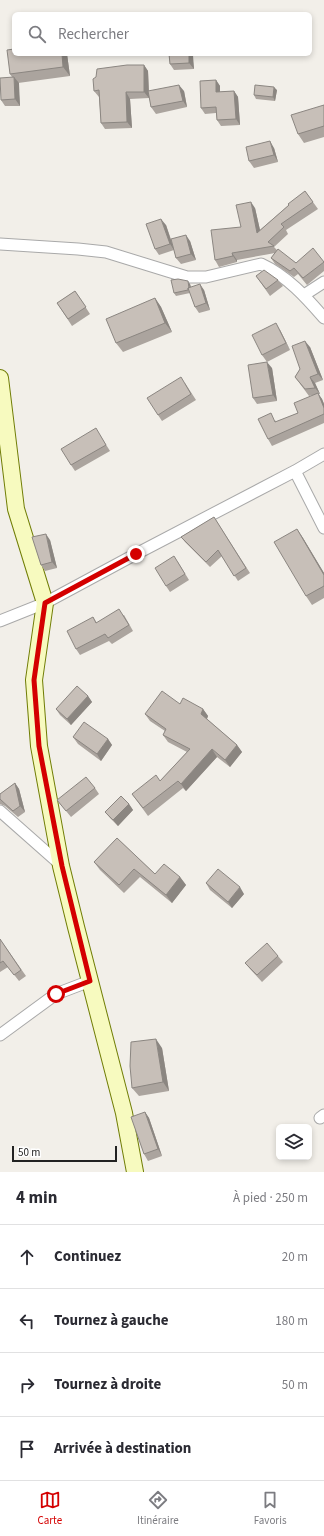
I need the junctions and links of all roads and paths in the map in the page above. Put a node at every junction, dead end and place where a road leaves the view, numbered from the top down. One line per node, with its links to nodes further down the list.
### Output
1 (0, 244): 3 (street)
2 (324, 282): 3 (street)
3 (304, 295): 4 (street)
4 (324, 318)
5 (0, 378): 9 (main road)
6 (324, 454): 7 (street)
7 (295, 471): 8 (street); 9 (street)
8 (324, 528)
9 (45, 603): 10 (street); 12 (main road)
10 (0, 621)
11 (0, 812): 12 (street)
12 (62, 866): 13 (main road)
13 (90, 981): 14 (street); 15 (main road)
14 (0, 1035)
15 (135, 1172)

